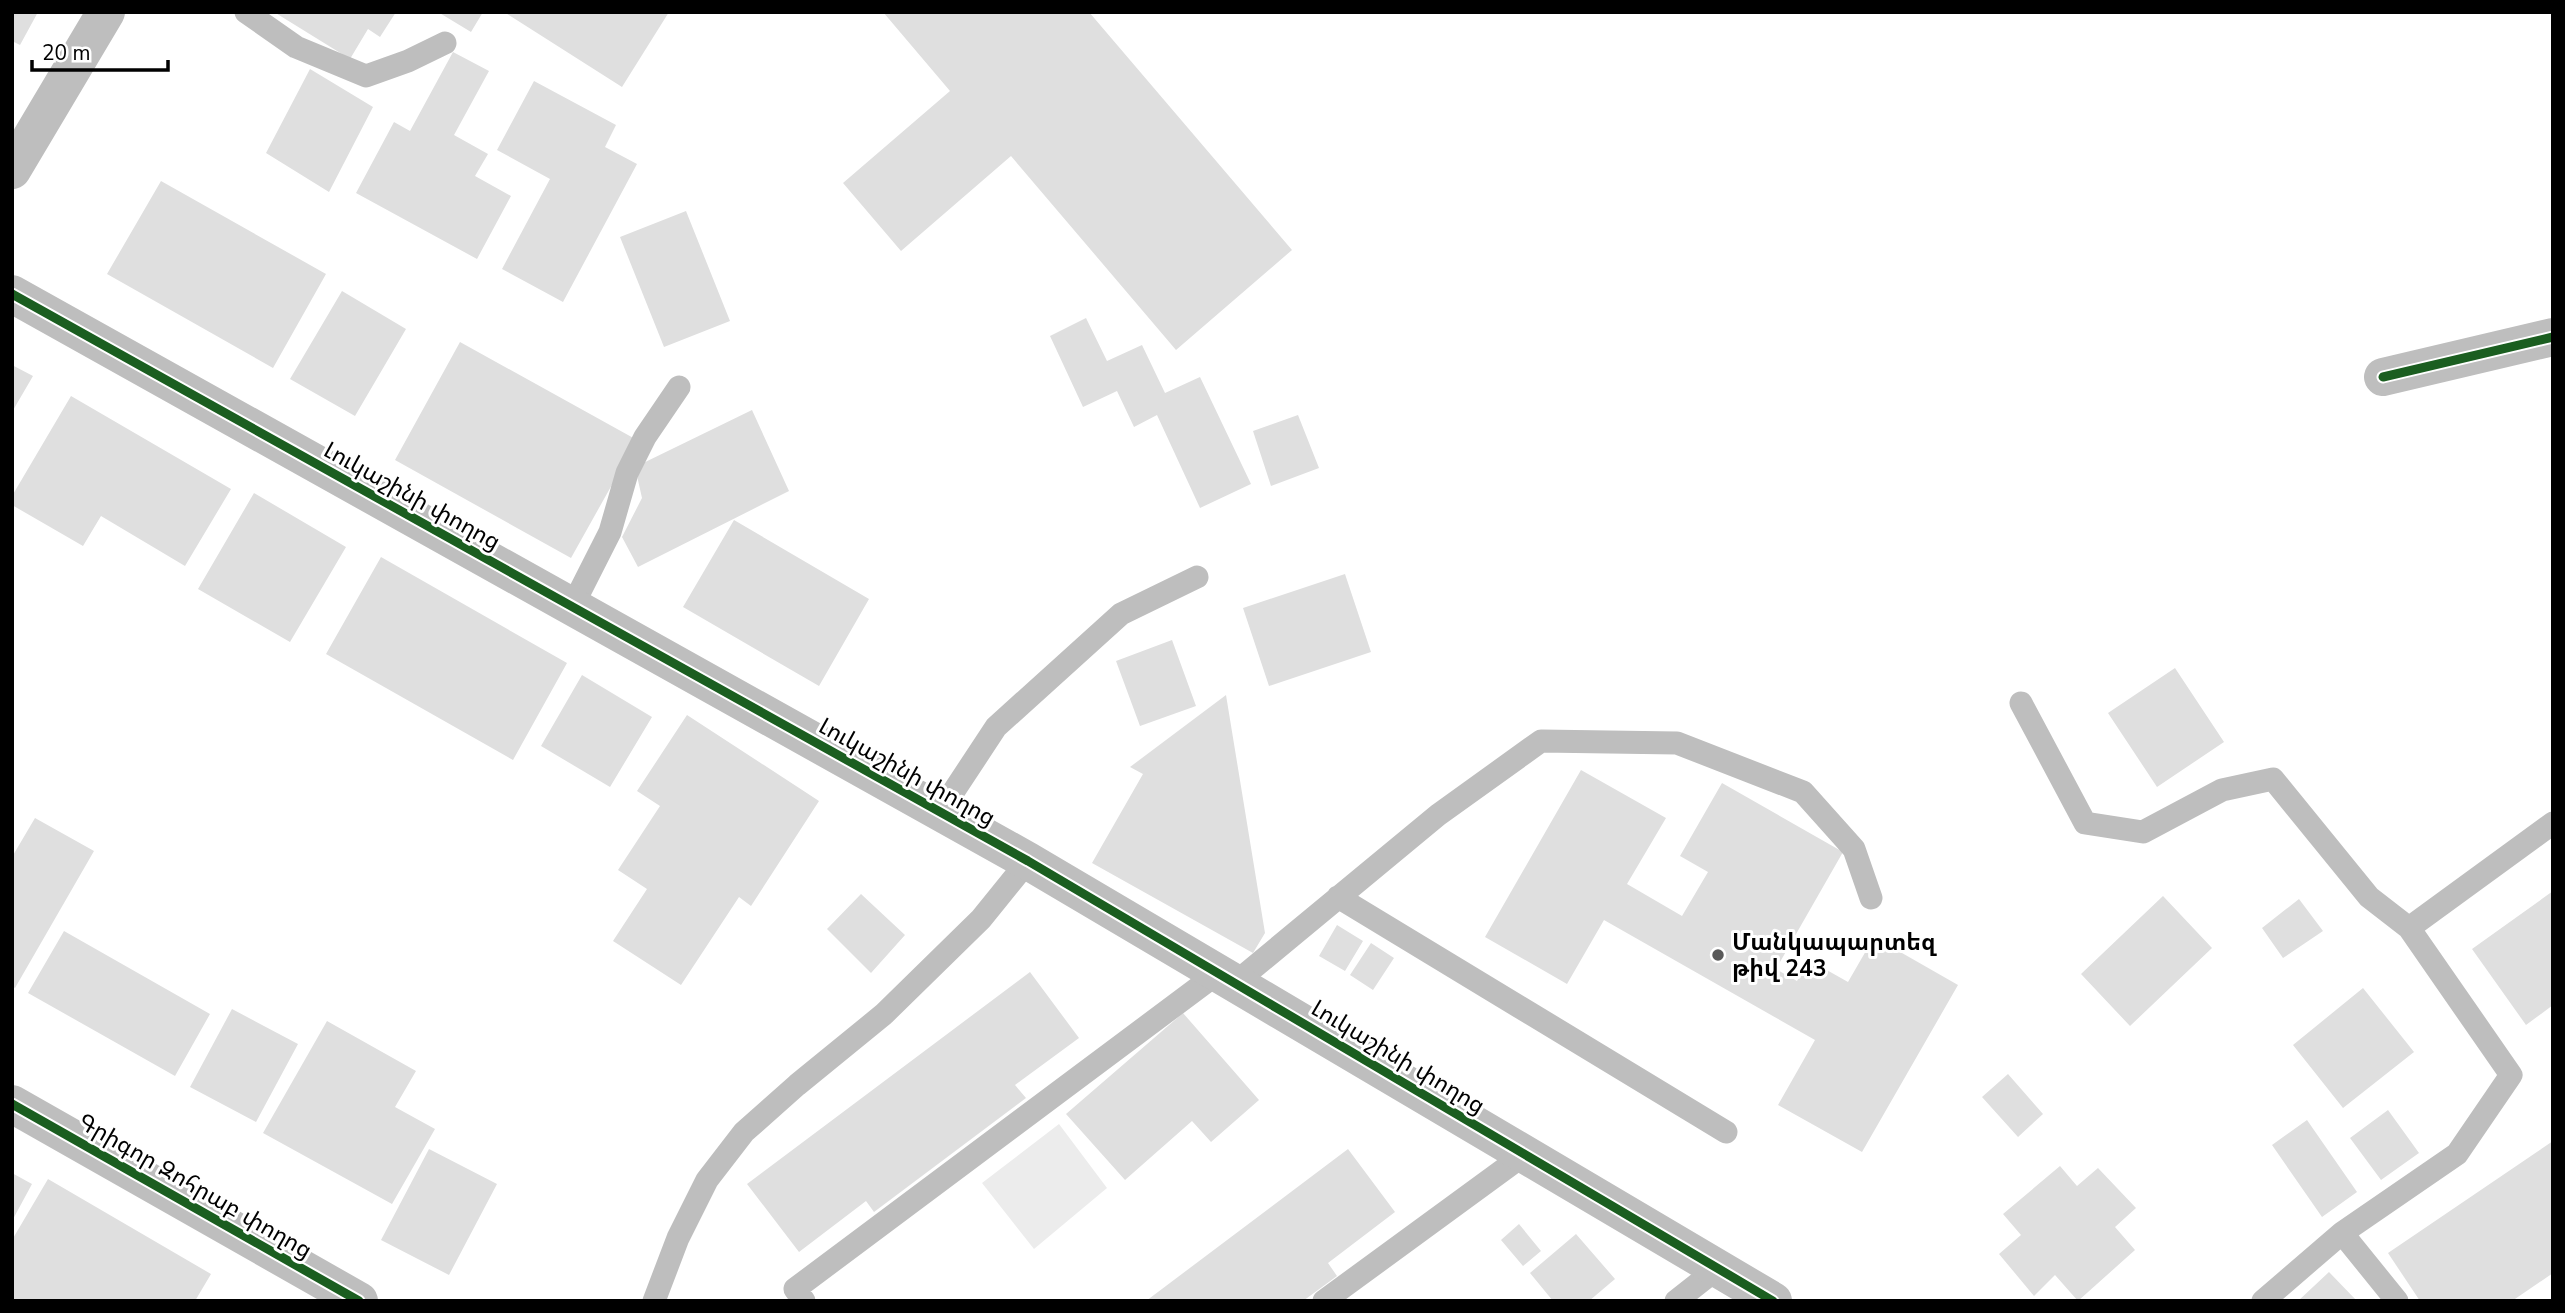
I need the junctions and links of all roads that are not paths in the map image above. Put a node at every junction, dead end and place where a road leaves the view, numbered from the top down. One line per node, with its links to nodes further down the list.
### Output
1 (106, 12): 4 (street)
2 (246, 12): 3 (lane)
3 (445, 43)
4 (12, 170)
5 (12, 295): 10 (street, Լուկաշինի փողոց)
6 (2553, 337): 7 (street)
7 (2383, 377)
8 (678, 387): 10 (lane)
9 (1197, 577): 12 (lane)
10 (572, 607): 12 (street, Լուկաշինի փողոց)
11 (2021, 703): 17 (lane)
12 (940, 812): 14 (street, Լուկաշինի փողոց)
13 (2553, 823): 17 (lane)
14 (1028, 861): 18 (street, Լուկաշինի փողոց); 25 (lane)
15 (1338, 897): 16 (lane); 18 (lane); 20 (lane)
16 (1871, 898)
17 (2409, 928): 22 (lane)
18 (1227, 978): 21 (street, Լուկաշինի փողոց); 26 (lane)
19 (12, 1104): 24 (street, Գրիգոր Զոհրաբ փողոց)
20 (1726, 1132)
21 (1525, 1154): 23 (street, Լուկաշինի փողոց); 27 (lane)
22 (2342, 1233): 30 (lane); 31 (lane)
23 (1718, 1268): 28 (lane); 29 (street, Լուկաշինի փողոց)
24 (359, 1301)
25 (654, 1301)
26 (804, 1301)
27 (1324, 1301)
28 (1676, 1301)
29 (1773, 1301)
30 (2263, 1301)
31 (2396, 1301)

